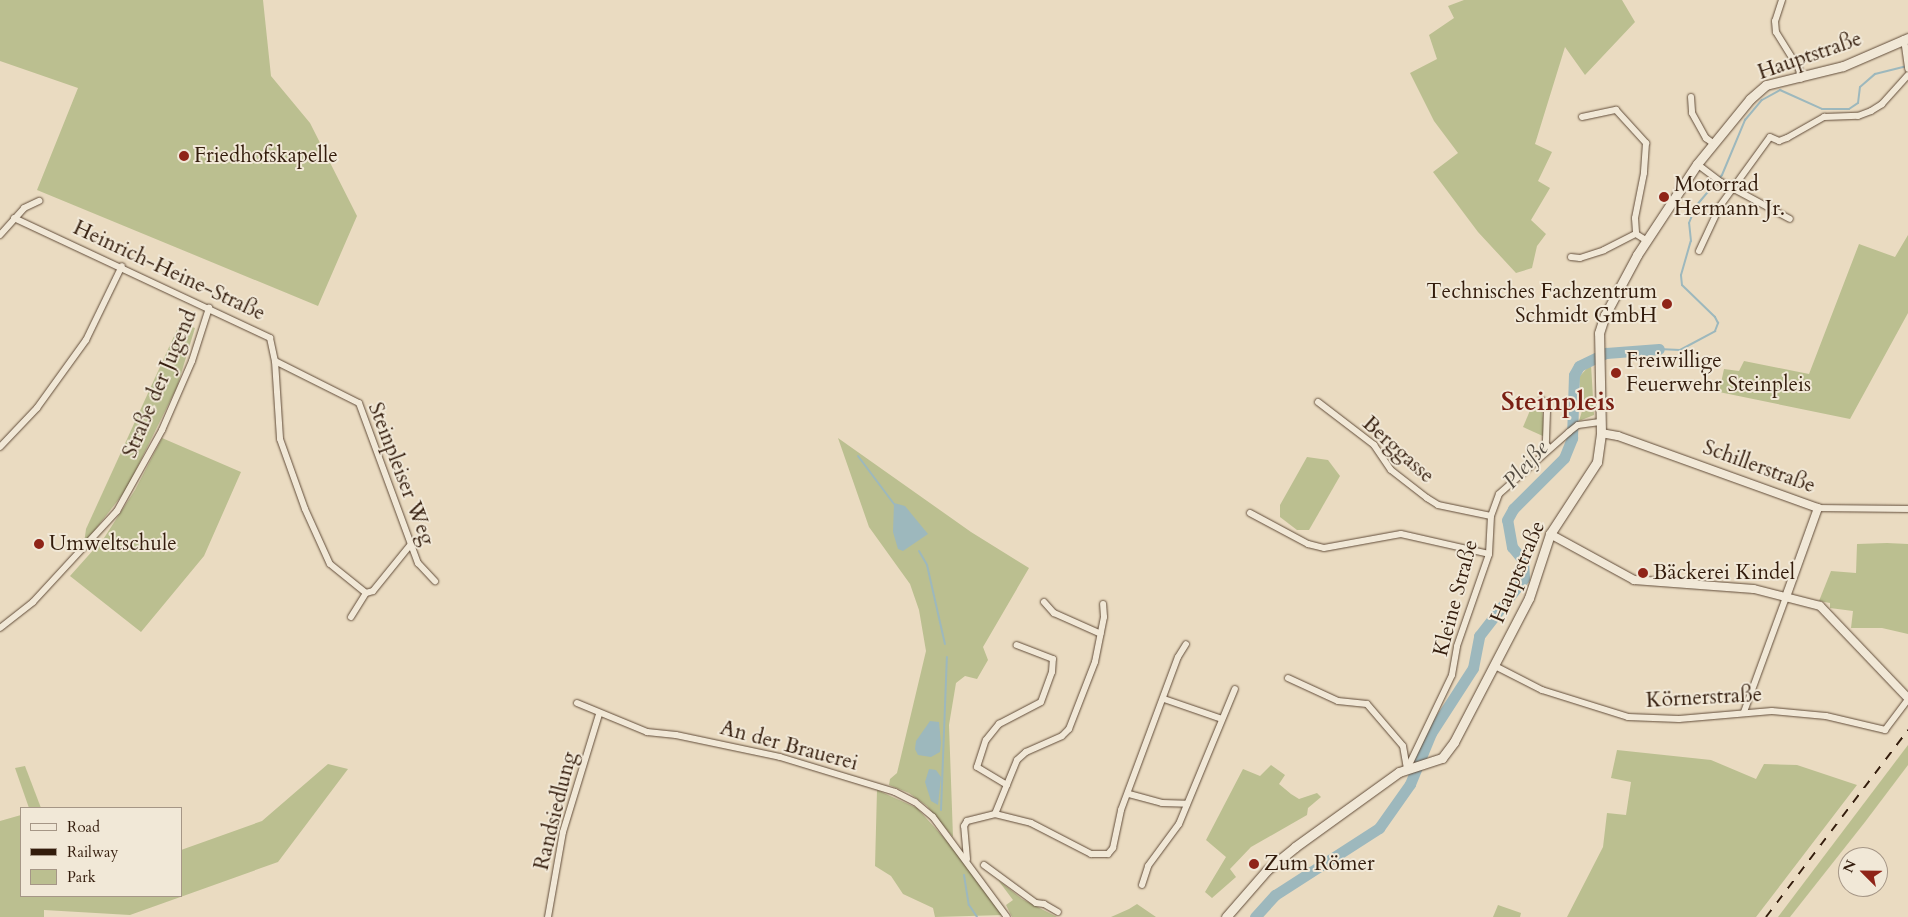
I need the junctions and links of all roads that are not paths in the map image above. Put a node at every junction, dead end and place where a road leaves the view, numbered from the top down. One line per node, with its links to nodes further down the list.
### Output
1 (1782, 0): 6 (street)
2 (1906, 39): 3 (street); 6 (main road, Hauptstraße)
3 (1907, 60): 4 (street)
4 (1908, 69)
5 (1908, 75): 11 (street)
6 (1801, 79): 9 (main road, Hauptstraße)
7 (1691, 97): 9 (street)
8 (1582, 117): 15 (street)
9 (1714, 144): 10 (main road, Hauptstraße)
10 (1697, 164): 11 (street); 17 (main road, Hauptstraße)
11 (1732, 188): 14 (street); 18 (street)
12 (39, 200): 13 (street)
13 (14, 218): 16 (street); 20 (street, Heinrich-Heine-Straße)
14 (1790, 219)
15 (1636, 234): 17 (street); 19 (street)
16 (0, 235)
17 (1647, 241): 25 (main road, Hauptstraße)
18 (1699, 251)
19 (1571, 257)
20 (122, 266): 21 (street, Heinrich-Heine-Straße); 27 (street)
21 (210, 308): 22 (street, Heinrich-Heine-Straße); 42 (street, Straße der Jugend)
22 (275, 361): 34 (street, Steinpleiser Weg); 37 (street, Heinrich-Heine-Straße)
23 (1542, 400): 28 (street)
24 (1318, 402): 32 (street, Berggasse)
25 (1600, 422): 26 (main road, Hauptstraße); 28 (street, Kleine Straße)
26 (1600, 433): 29 (street, Schillerstraße); 33 (main road, Hauptstraße)
27 (0, 447)
28 (1549, 448): 32 (street, Kleine Straße)
29 (1818, 508): 30 (street, Schillerstraße); 38 (street)
30 (1908, 508)
31 (1250, 513): 35 (street)
32 (1491, 516): 35 (street, Kleine Straße)
33 (1550, 534): 38 (street); 46 (main road, Hauptstraße)
34 (411, 544): 36 (street, Steinpleiser Weg); 37 (street)
35 (1489, 554): 55 (street, Kleine Straße)
36 (435, 581)
37 (366, 593): 41 (street)
38 (1786, 596): 50 (street); 52 (street)
39 (1044, 602): 43 (street)
40 (1103, 604): 43 (street)
41 (351, 617)
42 (0, 628)
43 (1101, 634): 56 (street)
44 (1186, 644): 49 (street)
45 (1017, 645): 56 (street)
46 (1495, 666): 52 (street, Körnerstraße); 55 (main road, Hauptstraße)
47 (1288, 678): 55 (street)
48 (1235, 689): 54 (street)
49 (1164, 699): 54 (street); 57 (street)
50 (1908, 699): 52 (street, Körnerstraße)
51 (577, 703): 53 (street, An der Brauerei)
52 (1744, 712)
53 (599, 714): 60 (street, An der Brauerei); 65 (street, Randsiedlung)
54 (1222, 719): 58 (street)
55 (1409, 769): 64 (main road, Hauptstraße)
56 (1006, 785): 59 (street)
57 (1129, 794): 58 (street); 59 (street)
58 (1187, 804): 62 (street)
59 (995, 814): 60 (street)
60 (968, 863): 61 (street, An der Brauerei)
61 (978, 876): 63 (street); 66 (street, An der Brauerei)
62 (1142, 885)
63 (1058, 912)
64 (1228, 916)
65 (548, 917)
66 (1007, 917)

